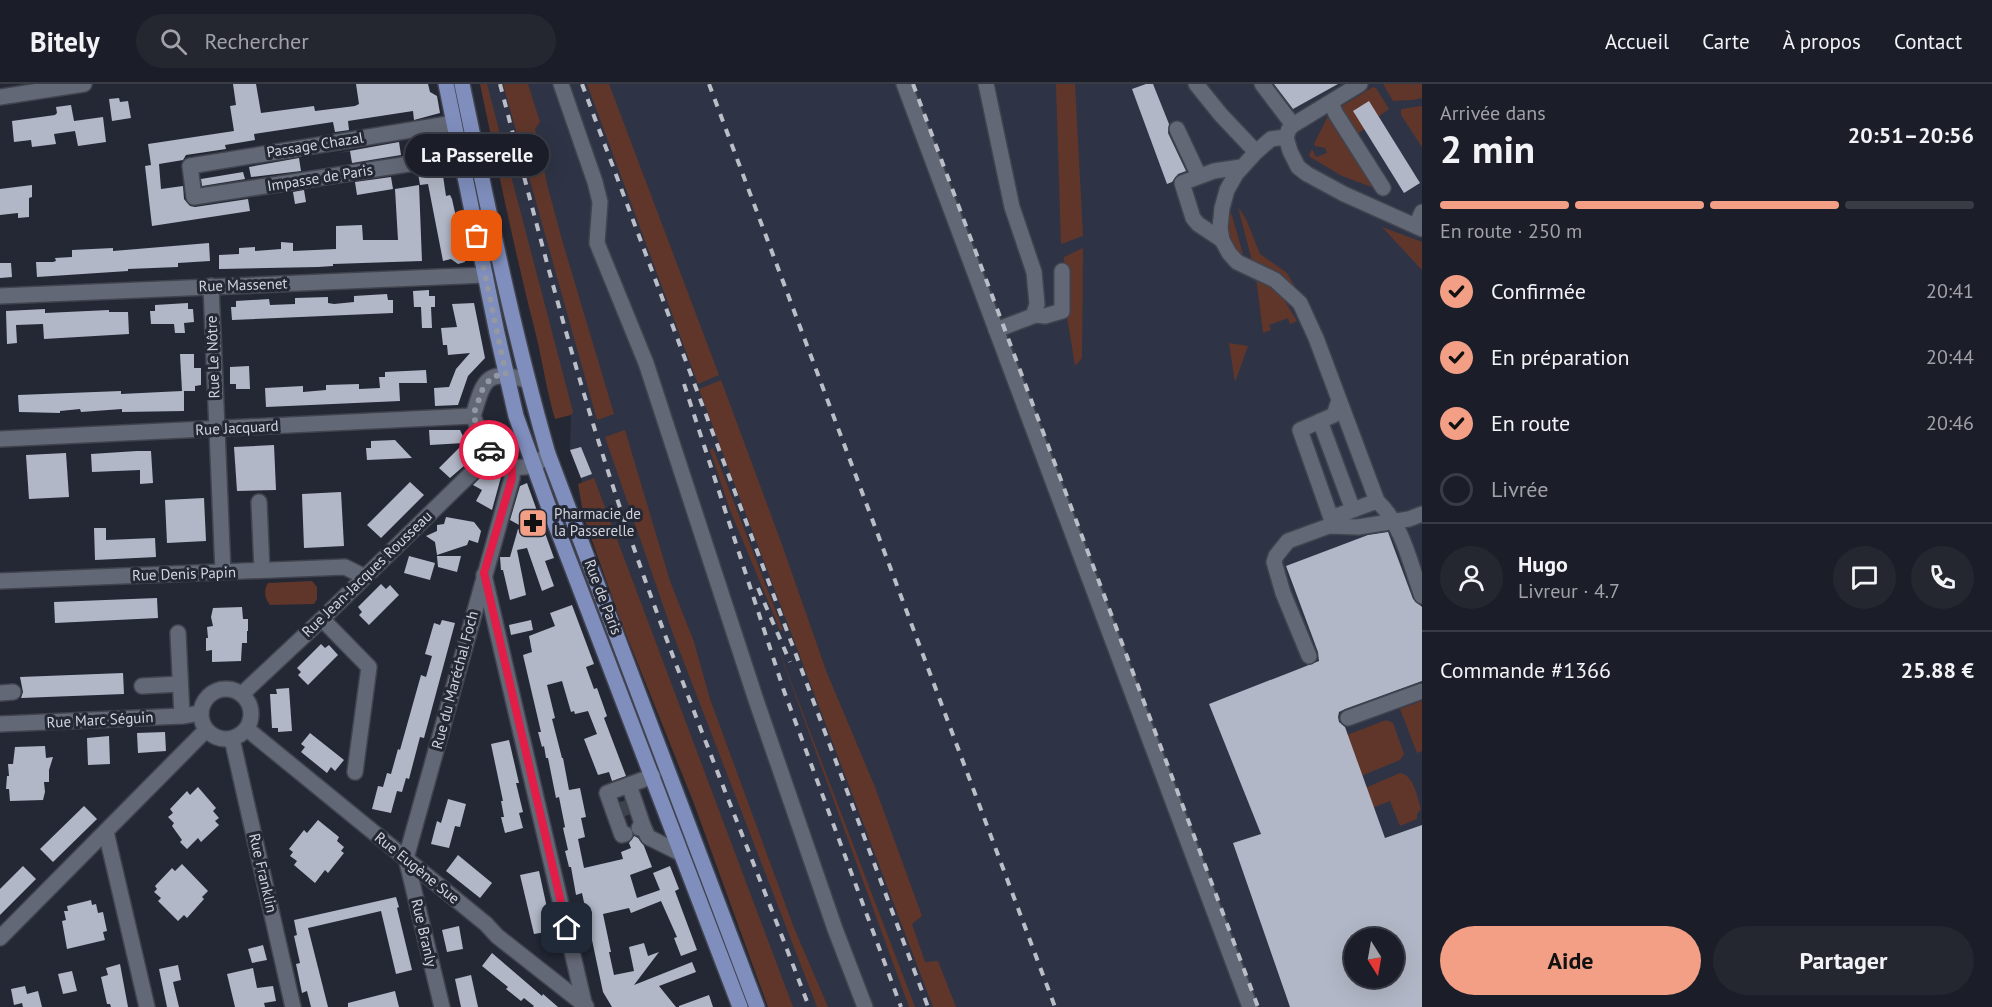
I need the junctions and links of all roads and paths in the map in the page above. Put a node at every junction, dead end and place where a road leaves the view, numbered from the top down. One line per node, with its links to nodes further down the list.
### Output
1 (84, 84): 10 (street)
2 (446, 84): 12 (main road, Rue de Paris)
3 (462, 84): 31 (main road, Rue de Paris)
4 (561, 84): 81 (street)
5 (904, 84): 29 (street)
6 (986, 84): 28 (street)
7 (1196, 84): 15 (street)
8 (1262, 84): 14 (street)
9 (1360, 84): 11 (street)
10 (0, 97)
11 (1331, 103): 14 (street); 20 (street)
12 (454, 123): 16 (main road, Rue de Paris); 19 (street, Passage Chazal)
13 (1177, 129): 18 (street)
14 (1290, 131): 15 (street); 22 (street)
15 (1256, 152): 17 (street)
16 (461, 156): 19 (street, Impasse de Paris); 25 (main road, Rue de Paris)
17 (1241, 167): 18 (street); 23 (street)
18 (1199, 176): 23 (street)
19 (192, 181)
20 (1383, 188)
21 (1422, 212): 22 (street)
22 (1419, 227)
23 (1222, 240): 32 (street)
24 (1062, 271): 28 (street)
25 (485, 276): 26 (street, Rue Massenet); 30 (main road, Rue de Paris)
26 (211, 286): 27 (street, Rue Massenet); 35 (street, Rue Le Nôtre)
27 (0, 296)
28 (1034, 315): 29 (street)
29 (996, 330): 82 (street)
30 (506, 375): 31 (street); 33 (street); 39 (main road, Rue de Paris)
31 (526, 380): 38 (main road, Rue de Paris)
32 (1339, 400): 34 (street); 41 (street)
33 (473, 416): 35 (street, Rue Jacquard); 37 (street)
34 (1320, 421): 43 (street); 46 (street)
35 (216, 429): 36 (street, Rue Jacquard); 48 (street, Rue Le Nôtre)
36 (0, 439)
37 (491, 454): 40 (street); 50 (street, Rue Jean-Jacques Rousseau)
38 (548, 454): 39 (street); 80 (main road, Rue de Paris)
39 (534, 466): 40 (street); 68 (main road, Rue de Paris)
40 (512, 468): 49 (street, Rue du Maréchal Foch)
41 (1377, 501): 43 (street); 45 (street)
42 (259, 502): 47 (street)
43 (1353, 510): 46 (street)
44 (1422, 514): 45 (street)
45 (1394, 520): 46 (street); 52 (street)
46 (1330, 522): 55 (street)
47 (262, 570): 48 (street, Rue Denis Papin); 50 (street, Rue Denis Papin)
48 (223, 572): 51 (street, Rue Denis Papin)
49 (484, 573): 73 (street, Rue du Maréchal Foch); 75 (street)
50 (365, 577): 53 (street, Rue Jean-Jacques Rousseau)
51 (0, 581)
52 (1422, 596)
53 (322, 619): 59 (street, Rue Jean-Jacques Rousseau); 67 (street)
54 (178, 633): 56 (street)
55 (1309, 657)
56 (180, 684): 57 (street); 61 (street)
57 (142, 686)
58 (1422, 691): 62 (street)
59 (242, 694): 60 (street); 64 (street)
60 (201, 713): 61 (street, Rue Marc Séguin); 65 (street)
61 (182, 716): 63 (street, Rue Marc Séguin)
62 (1348, 718)
63 (0, 724)
64 (247, 729): 66 (street); 73 (street, Rue Eugène Sue)
65 (206, 730): 66 (street); 71 (street)
66 (232, 739): 77 (street, Rue Franklin)
67 (355, 772)
68 (653, 776): 69 (street); 72 (main road, Rue de Paris)
69 (629, 784): 70 (street); 70 (street)
70 (629, 819): 72 (street)
71 (106, 831): 74 (street); 76 (street)
72 (680, 853): 79 (main road, Rue de Paris)
73 (406, 858): 75 (street, Rue Eugène Sue); 78 (street, Rue Branly)
74 (0, 938)
75 (586, 1006)
76 (147, 1007)
77 (293, 1007)
78 (442, 1007)
79 (740, 1007)
80 (757, 1007)
81 (865, 1007)
82 (1250, 1007)

